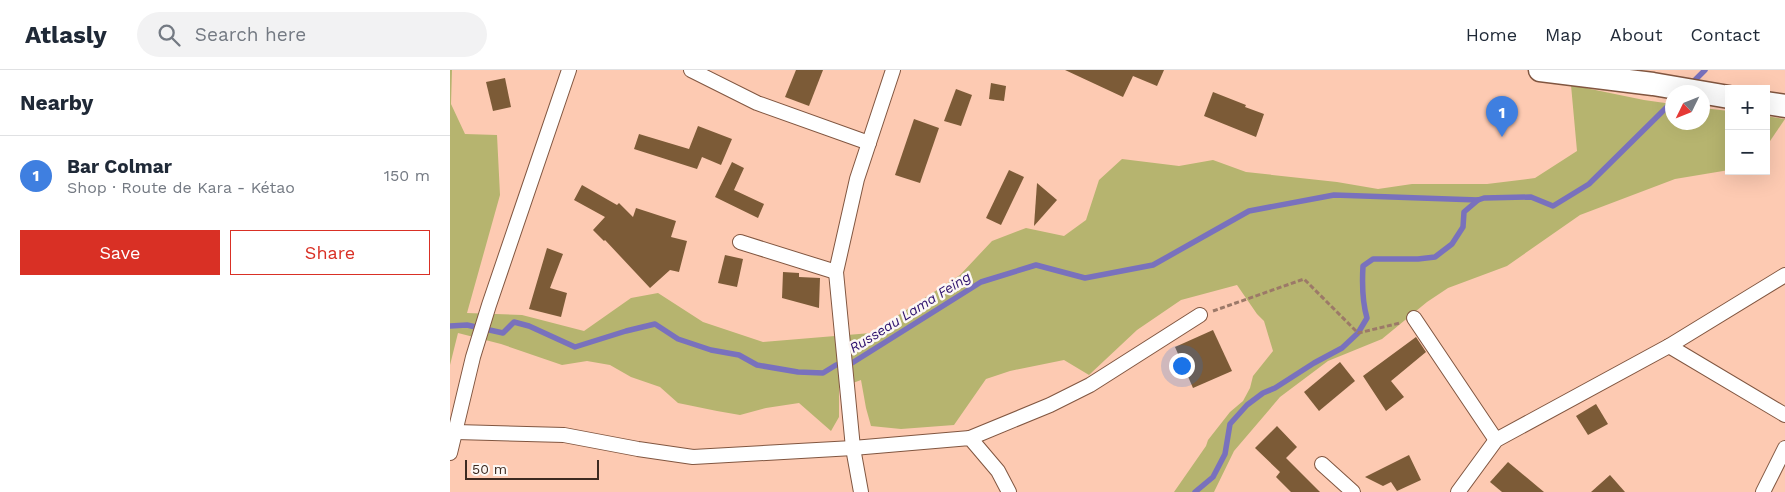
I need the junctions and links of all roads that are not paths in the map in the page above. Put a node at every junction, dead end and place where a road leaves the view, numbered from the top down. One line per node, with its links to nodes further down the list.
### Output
1 (569, 70): 16 (street)
2 (691, 70): 8 (street)
3 (894, 70): 8 (street)
4 (1542, 70): 5 (main road)
5 (1725, 96)
6 (1770, 104): 7 (main road)
7 (1785, 106)
8 (869, 143): 10 (street)
9 (740, 242): 10 (street)
10 (836, 272): 19 (street)
11 (1785, 275): 14 (street)
12 (1200, 315): 17 (street)
13 (1414, 318): 18 (street)
14 (1669, 346): 15 (street); 18 (street)
15 (1785, 415)
16 (456, 432): 19 (street); 21 (street)
17 (970, 438): 19 (street); 24 (street)
18 (1496, 440): 26 (street)
19 (853, 448): 23 (street)
20 (1785, 448): 27 (street)
21 (450, 453)
22 (1322, 464): 25 (street)
23 (861, 492)
24 (1009, 492)
25 (1353, 492)
26 (1458, 492)
27 (1763, 492)

